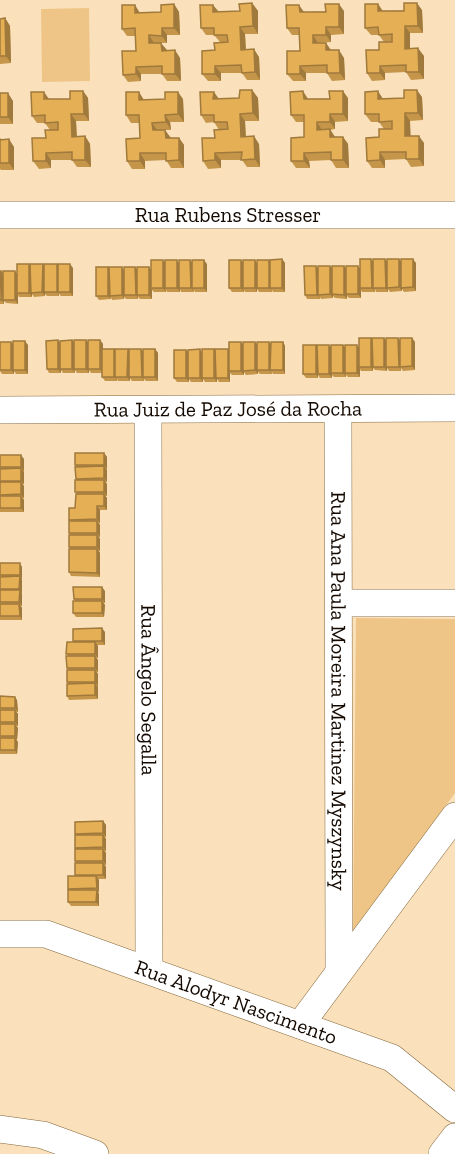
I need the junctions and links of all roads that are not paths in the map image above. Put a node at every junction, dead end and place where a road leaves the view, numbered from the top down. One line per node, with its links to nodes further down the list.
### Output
1 (0, 214): 2 (street, Rua Rubens Stresser)
2 (455, 215)
3 (455, 408): 4 (street, Rua Juiz de Paz José da Rocha)
4 (338, 409): 6 (street, Rua Juiz de Paz José da Rocha); 7 (street, Rua Ana Paula Moreira Martinez Myszynsky)
5 (0, 410): 6 (street, Rua Juiz de Paz José da Rocha)
6 (148, 410): 11 (street, Rua Ângelo Segalla)
7 (339, 603): 8 (street); 12 (street, Rua Ana Paula Moreira Martinez Myszynsky)
8 (455, 603)
9 (455, 816): 12 (street)
10 (0, 934): 11 (street, Rua Alodyr Nascimento)
11 (149, 970): 13 (street, Rua Alodyr Nascimento)
12 (339, 972): 13 (street)
13 (300, 1025): 14 (street, Rua Alodyr Nascimento)
14 (455, 1109)
15 (0, 1129): 17 (street)
16 (455, 1137): 18 (street)
17 (95, 1154)
18 (442, 1154)

